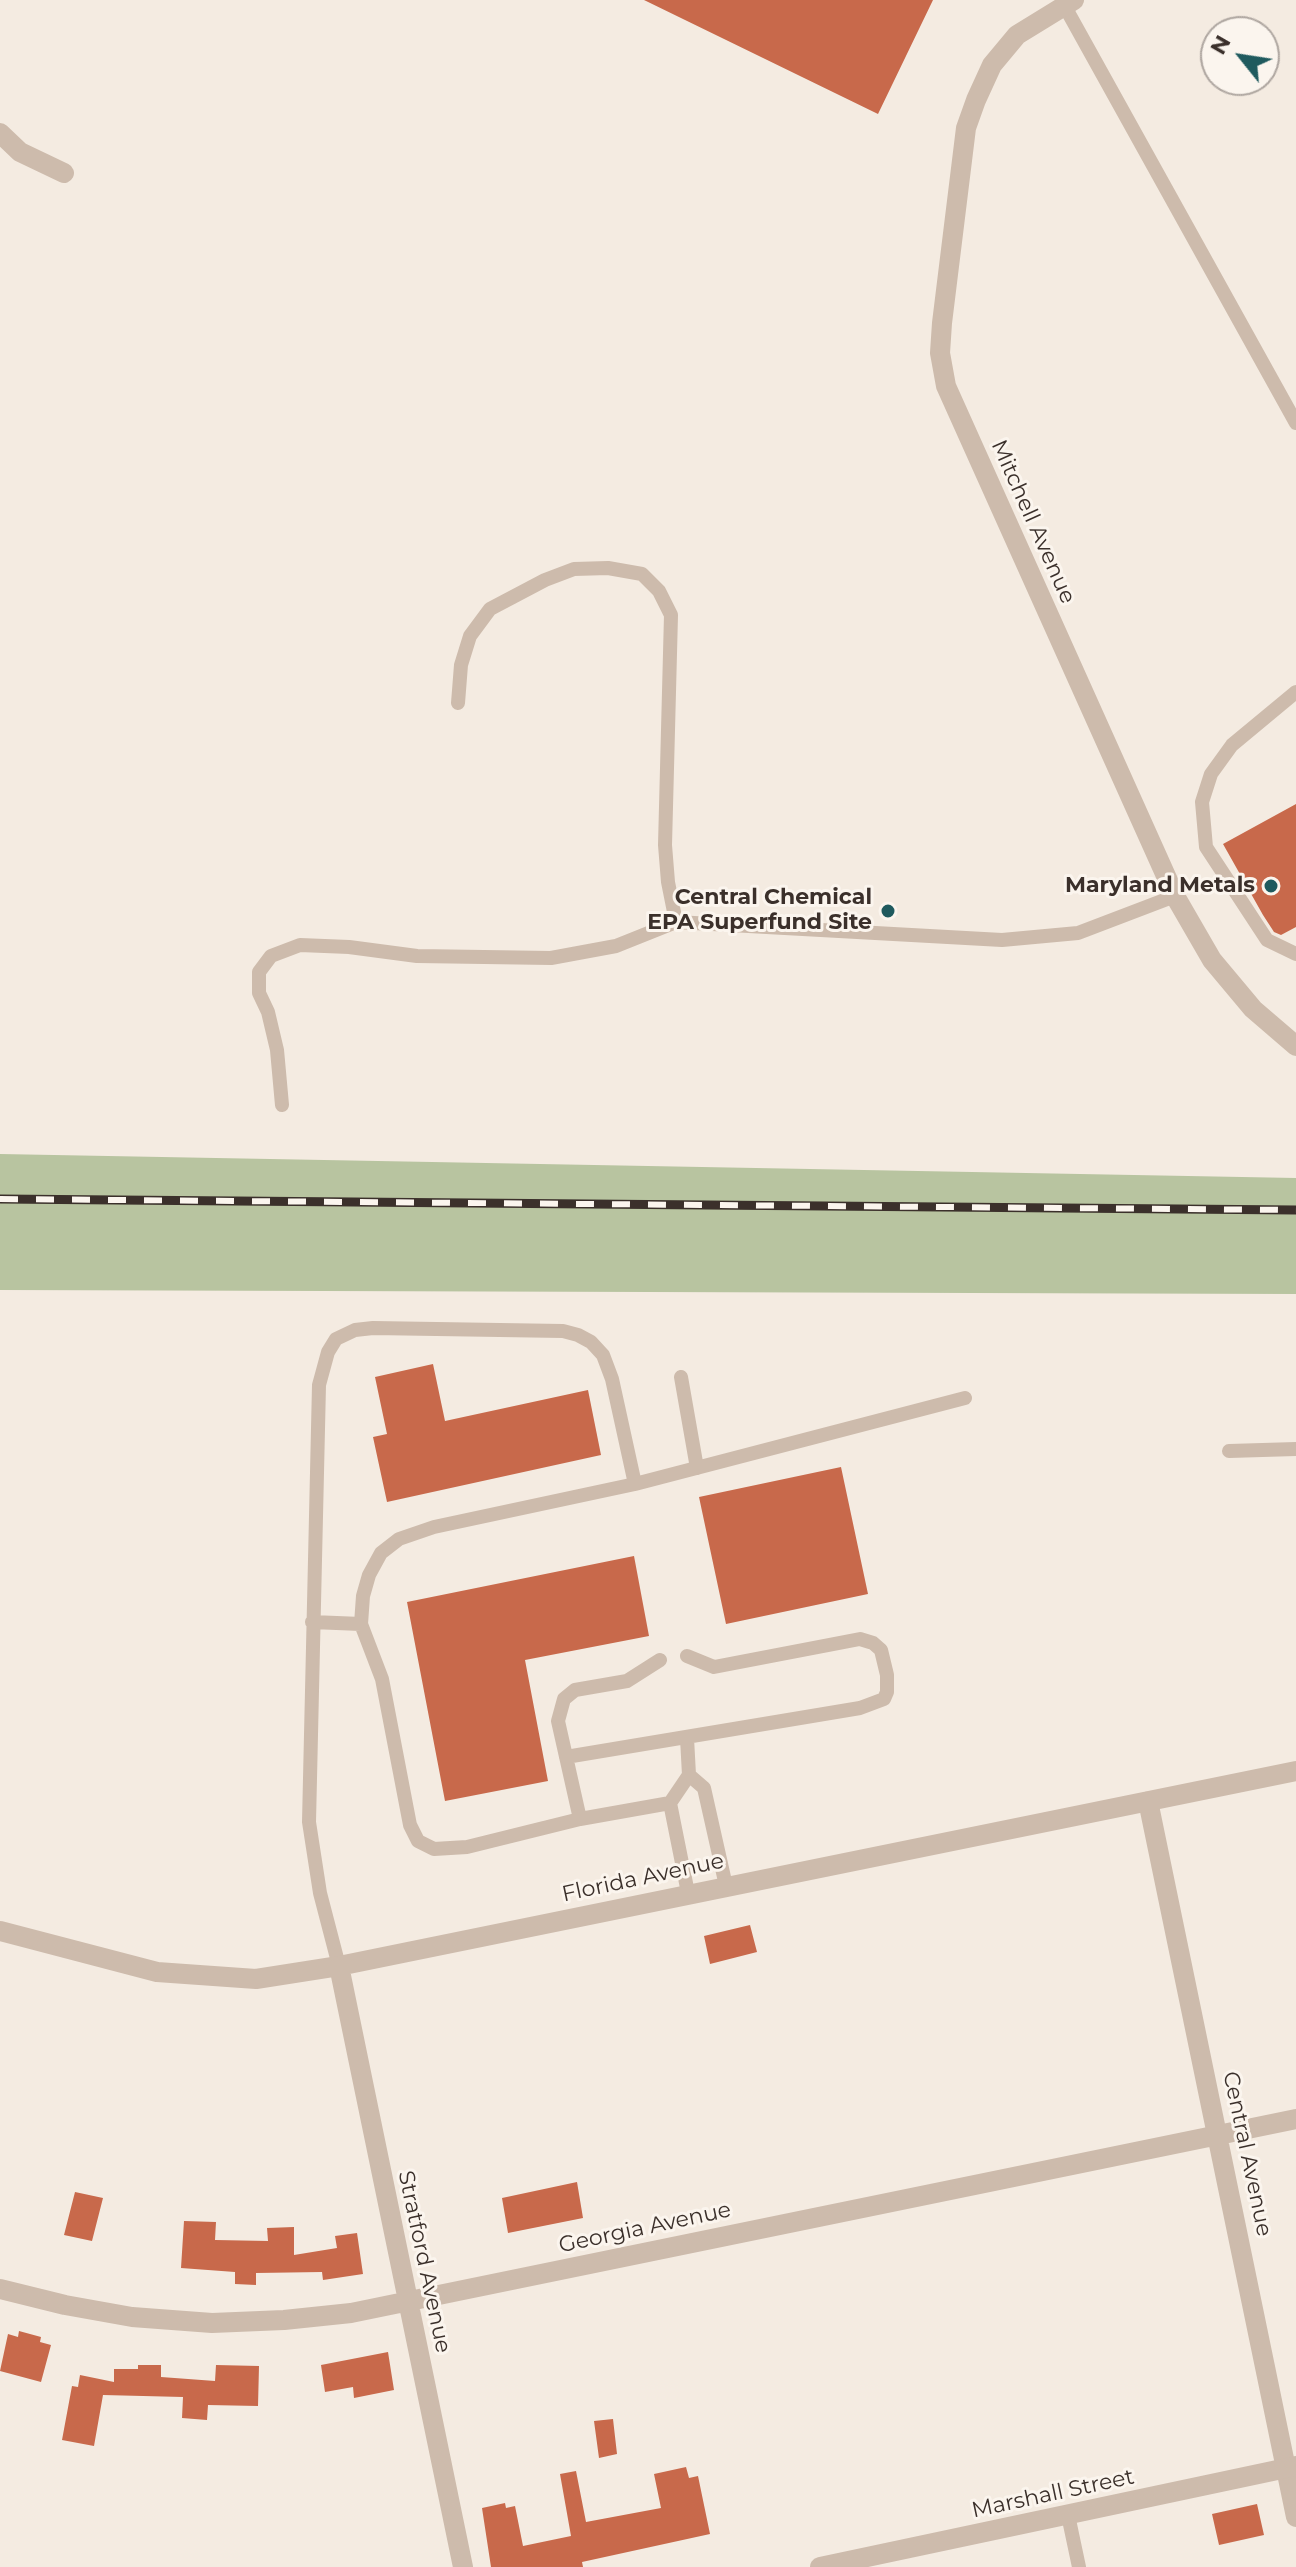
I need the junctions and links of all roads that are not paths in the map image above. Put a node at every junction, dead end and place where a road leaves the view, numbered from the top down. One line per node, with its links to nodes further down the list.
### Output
1 (1069, 2): 4 (lane); 7 (street, Mitchell Avenue)
2 (0, 133): 3 (street)
3 (64, 173)
4 (1296, 423)
5 (1296, 692): 9 (lane)
6 (458, 703): 8 (lane)
7 (1175, 896): 8 (lane); 10 (street, Mitchell Avenue)
8 (676, 922): 11 (lane)
9 (1294, 952)
10 (1296, 1046)
11 (282, 1105)
12 (681, 1377): 16 (lane)
13 (965, 1398): 16 (lane)
14 (1296, 1449): 15 (lane)
15 (1229, 1451)
16 (697, 1468): 17 (lane)
17 (635, 1484): 18 (lane); 19 (lane)
18 (312, 1622): 19 (lane); 32 (lane)
19 (361, 1624): 28 (lane)
20 (687, 1656): 22 (lane)
21 (660, 1660): 23 (lane)
22 (687, 1738): 23 (lane); 25 (lane)
23 (566, 1757): 28 (lane)
24 (1296, 1771): 26 (street, Florida Avenue)
25 (689, 1775): 27 (lane); 29 (lane)
26 (1148, 1801): 29 (street, Florida Avenue); 34 (street, Central Avenue)
27 (670, 1803): 28 (lane); 30 (lane)
28 (580, 1819)
29 (726, 1886): 30 (street, Florida Avenue)
30 (688, 1893): 32 (street, Florida Avenue)
31 (0, 1931): 32 (street, Florida Avenue)
32 (339, 1966): 36 (street, Stratford Avenue)
33 (1296, 2119): 34 (street, Georgia Avenue)
34 (1218, 2135): 36 (street, Georgia Avenue); 37 (street, Central Avenue)
35 (0, 2289): 36 (street, Georgia Avenue)
36 (408, 2302): 41 (street, Stratford Avenue)
37 (1291, 2467): 38 (street, Marshall Street); 39 (street, Central Avenue)
38 (1068, 2515): 40 (street, Marshall Street); 43 (lane)
39 (1296, 2517)
40 (850, 2564): 42 (street, Marshall Street)
41 (463, 2567)
42 (820, 2567)
43 (1079, 2567)

